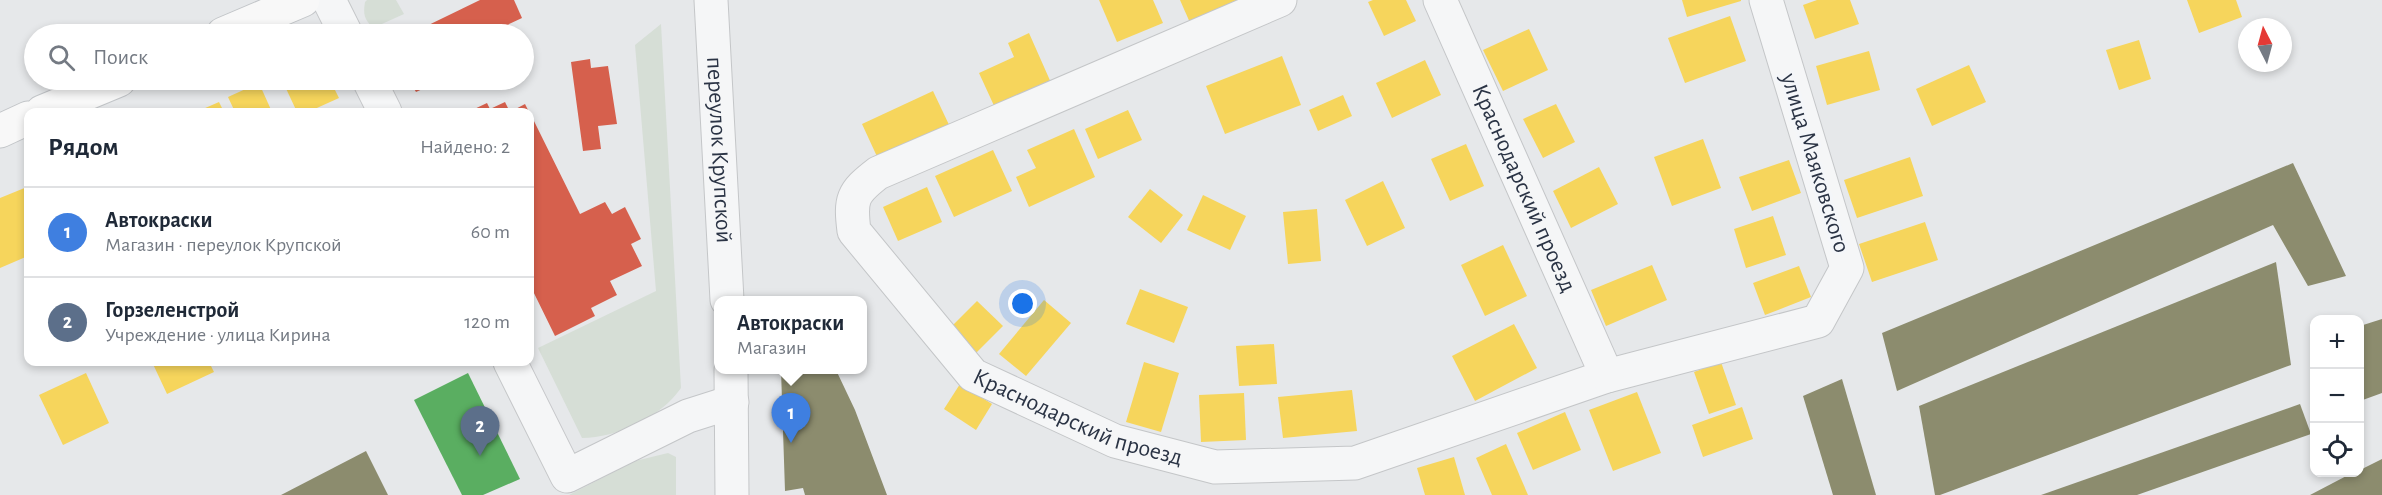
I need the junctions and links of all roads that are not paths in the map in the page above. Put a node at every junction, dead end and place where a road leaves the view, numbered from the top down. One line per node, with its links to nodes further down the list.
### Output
1 (303, 0): 7 (main road)
2 (329, 0): 8 (street)
3 (711, 0): 15 (street, переулок Крупской)
4 (1280, 0): 19 (street, Краснодарский проезд)
5 (1440, 0): 19 (street, Краснодарский проезд)
6 (1766, 0): 16 (street, улица Маяковского)
7 (247, 24)
8 (341, 24)
9 (95, 90): 11 (main road)
10 (374, 90): 12 (street)
11 (52, 108)
12 (383, 108)
13 (24, 120): 14 (main road)
14 (0, 131)
15 (727, 296)
16 (1818, 321): 19 (street, Краснодарский проезд)
17 (512, 366): 20 (street)
18 (731, 374): 20 (street)
19 (1607, 376)
20 (732, 402): 21 (street)
21 (732, 495)

